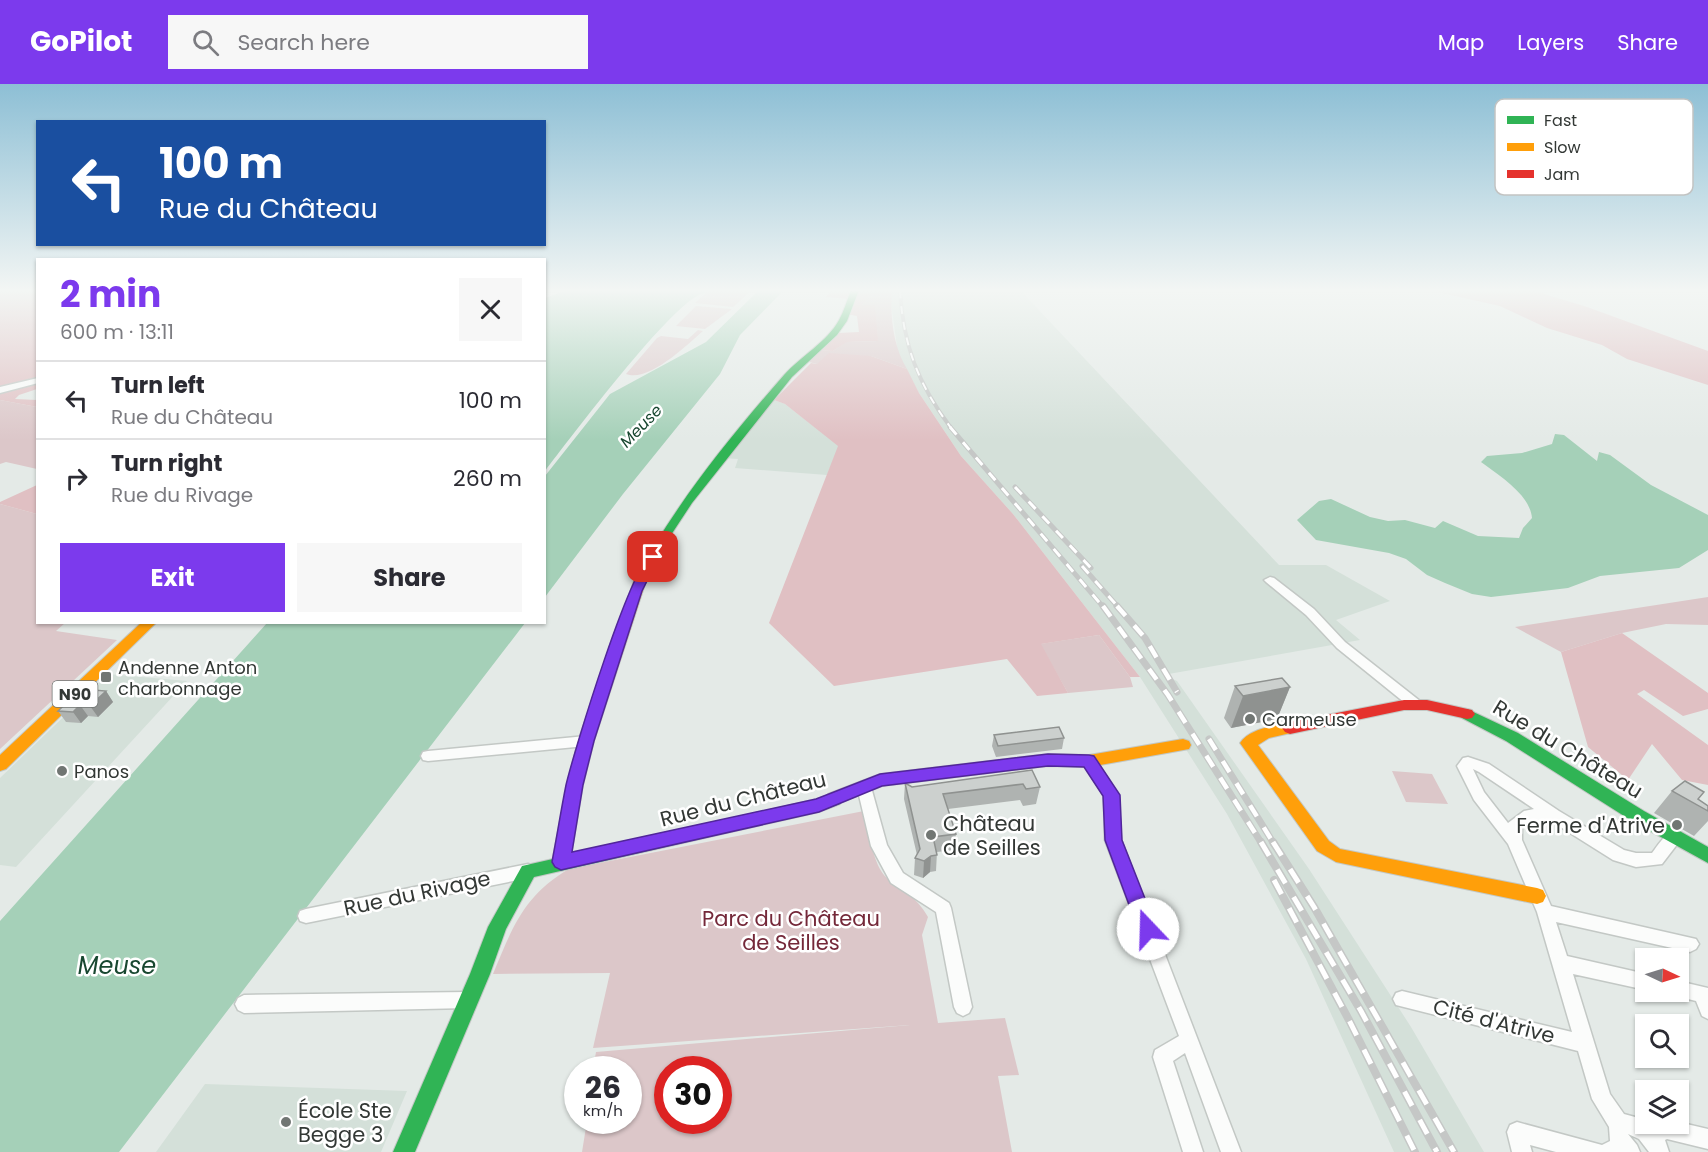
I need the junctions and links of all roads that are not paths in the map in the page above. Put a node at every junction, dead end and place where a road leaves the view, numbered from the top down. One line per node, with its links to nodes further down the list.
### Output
1 (826, 340): 7 (street)
2 (36, 381): 3 (street)
3 (0, 390)
4 (1270, 580): 6 (street)
5 (149, 624): 11 (street, N90)
6 (1415, 704): 14 (street, Rue du Château); 19 (street, Rue du Château)
7 (586, 741): 9 (street); 17 (street)
8 (1183, 745): 10 (street, Rue du Château)
9 (428, 756)
10 (1089, 761): 12 (street, Rue du Château); 30 (street)
11 (0, 765)
12 (864, 787): 17 (street, Rue du Château); 29 (street)
13 (1554, 814): 14 (street, Cité d'Atrive); 15 (street); 15 (street, Cité d'Atrive)
14 (1674, 838): 16 (street, Rue du Château)
15 (1514, 840): 19 (street, Cité d'Atrive)
16 (1708, 856)
17 (561, 862): 18 (street, Rue du Rivage)
18 (528, 871): 20 (street, Rue du Rivage); 26 (street, Rue du Rivage)
19 (1541, 904): 21 (street); 22 (street, Cité d'Atrive)
20 (306, 916)
21 (1690, 944)
22 (1562, 963): 23 (street); 31 (street, Cité d'Atrive)
23 (1635, 980)
24 (1689, 994): 27 (street)
25 (1402, 999): 31 (street, Cité d'Atrive)
26 (468, 1000): 28 (street); 35 (street, Rue du Rivage)
27 (1705, 1002)
28 (244, 1004)
29 (963, 1007)
30 (1191, 1040): 36 (street); 37 (street)
31 (1586, 1044): 33 (street, Cité d'Atrive)
32 (1708, 1139): 34 (street, Cité d'Atrive)
33 (1621, 1144): 34 (street, Cité d'Atrive)
34 (1655, 1144)
35 (404, 1152)
36 (1193, 1152)
37 (1231, 1152)
38 (1522, 1152): 39 (street)
39 (1595, 1152)

